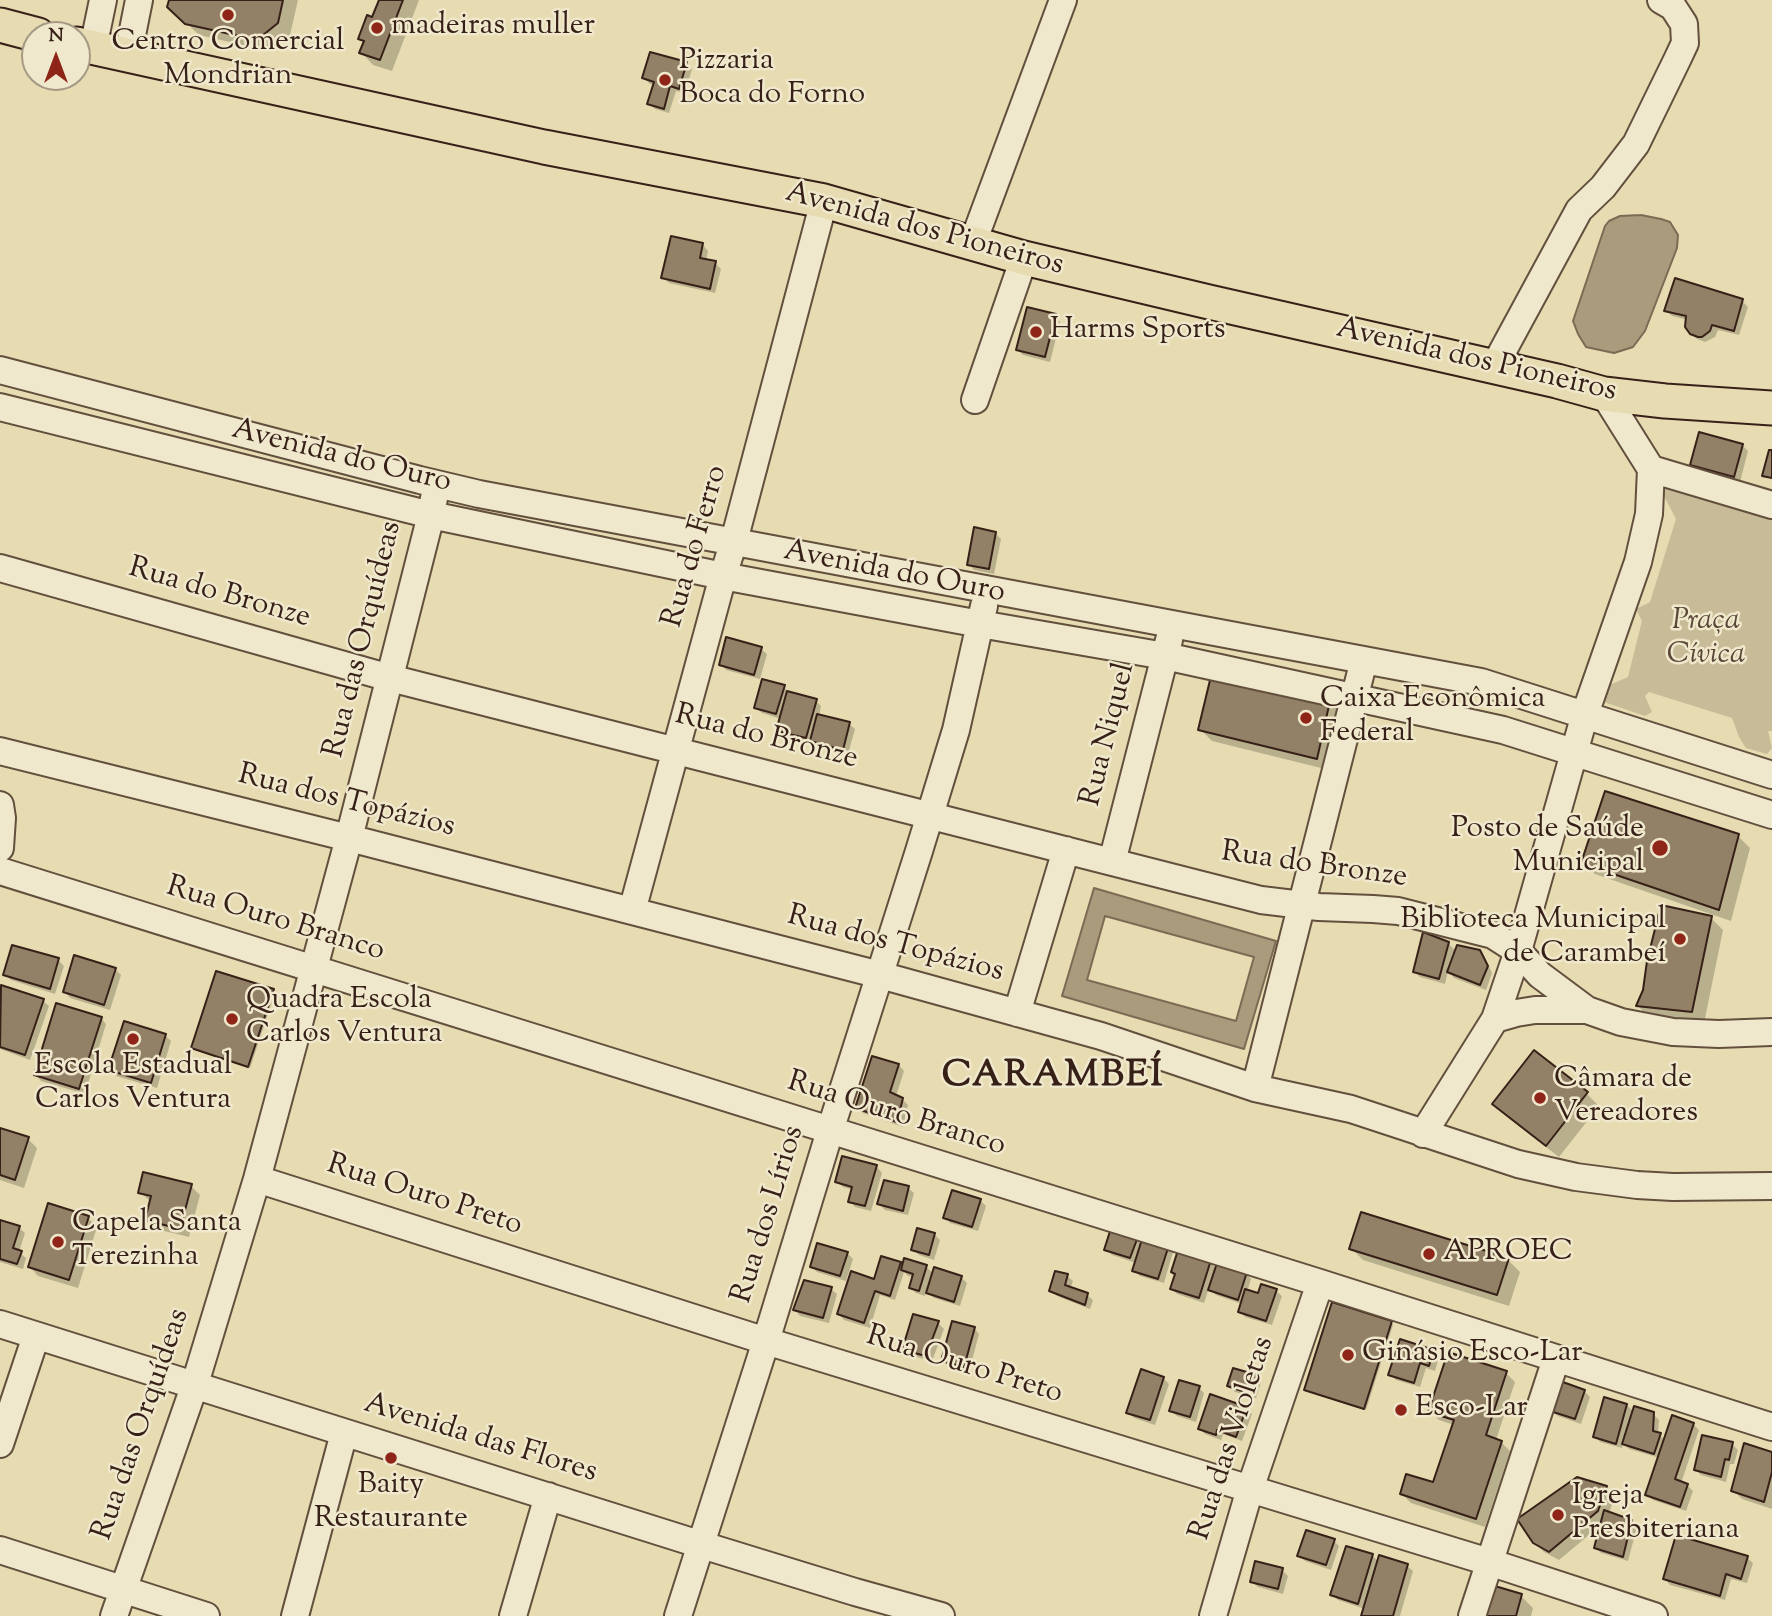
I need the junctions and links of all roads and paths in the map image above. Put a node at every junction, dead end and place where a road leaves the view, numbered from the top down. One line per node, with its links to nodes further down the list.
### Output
1 (103, 0): 7 (street)
2 (139, 0): 9 (street)
3 (1063, 0): 11 (street)
4 (1661, 0): 13 (street)
5 (0, 25): 6 (main road)
6 (21, 31)
7 (91, 31)
8 (91, 47): 9 (main road, Avenida dos Pioneiros)
9 (128, 55): 10 (main road, Avenida dos Pioneiros)
10 (824, 201): 11 (main road, Avenida dos Pioneiros); 23 (street, Rua do Ferro)
11 (972, 245): 12 (main road, Avenida dos Pioneiros)
12 (1024, 258): 13 (main road, Avenida dos Pioneiros); 16 (street)
13 (1494, 367): 15 (main road, Avenida dos Pioneiros)
14 (0, 370): 20 (street, Avenida do Ouro)
15 (1604, 394): 18 (main road, Avenida dos Pioneiros); 19 (street)
16 (975, 400)
17 (0, 407): 22 (street, Avenida do Ouro)
18 (1772, 408)
19 (1651, 469): 21 (street); 33 (street)
20 (436, 484): 22 (street, Rua das Orquídeas); 23 (street, Avenida do Ouro)
21 (1772, 505)
22 (431, 515): 25 (street, Avenida do Ouro); 31 (street, Rua das Orquídeas)
23 (734, 541): 25 (street, Rua do Ferro); 26 (street, Avenida do Ouro)
24 (0, 568): 31 (street, Rua do Bronze)
25 (723, 576): 27 (street, Avenida do Ouro); 35 (street, Rua do Ferro)
26 (988, 590): 27 (street, Rua dos Lírios); 28 (street, Avenida do Ouro)
27 (980, 624): 29 (street, Avenida do Ouro); 40 (street, Rua dos Lírios)
28 (1173, 624): 29 (street, Rua Niquel); 30 (street, Avenida do Ouro)
29 (1165, 656): 32 (street, Avenida do Ouro); 44 (street, Rua Niquel)
30 (1364, 660): 32 (street); 33 (street, Avenida do Ouro)
31 (390, 678): 35 (street, Rua do Bronze); 41 (street, Rua das Orquídeas)
32 (1354, 698): 36 (street, Avenida do Ouro); 46 (street)
33 (1585, 714): 36 (street); 37 (street, Avenida do Ouro)
34 (0, 751): 41 (street, Rua dos Topázios)
35 (675, 751): 40 (street, Rua do Bronze); 47 (street, Rua do Ferro)
36 (1575, 753): 39 (street, Avenida do Ouro); 48 (street)
37 (1772, 775)
38 (0, 805): 42 (street)
39 (1770, 808)
40 (930, 815): 43 (street, Rua do Bronze); 50 (street, Rua dos Lírios)
41 (349, 838): 47 (street, Rua dos Topázios); 49 (street, Rua das Orquídeas)
42 (0, 848)
43 (1066, 850): 44 (street, Rua do Bronze); 52 (street)
44 (1112, 862): 46 (street, Rua do Bronze)
45 (0, 871): 49 (street, Rua Ouro Branco)
46 (1301, 905): 48 (street, Rua do Bronze); 55 (street)
47 (632, 911): 50 (street, Rua dos Topázios)
48 (1518, 951): 51 (street, Rua do Bronze); 53 (street)
49 (315, 968): 56 (street, Rua Ouro Branco); 58 (street, Rua das Orquídeas)
50 (880, 975): 52 (street, Rua dos Topázios); 56 (street, Rua dos Lírios)
51 (1587, 1010): 53 (street); 54 (street)
52 (1017, 1013): 55 (street, Rua dos Topázios)
53 (1495, 1019): 57 (street)
54 (1772, 1032)
55 (1255, 1088): 57 (street, Rua dos Topázios)
56 (830, 1131): 60 (street, Rua Ouro Branco); 63 (street, Rua dos Lírios)
57 (1423, 1134): 59 (street, Rua dos Topázios)
58 (257, 1179): 63 (street, Rua Ouro Preto); 65 (street, Rua das Orquídeas)
59 (1772, 1186)
60 (1320, 1283): 64 (street, Rua Ouro Branco); 69 (street, Rua das Violetas)
61 (0, 1324): 62 (street, Avenida das Flores)
62 (36, 1336): 65 (street, Avenida das Flores); 68 (street)
63 (766, 1341): 69 (street, Rua Ouro Preto); 71 (street, Rua dos Lírios)
64 (1556, 1359): 66 (street, Rua Ouro Branco); 73 (street)
65 (194, 1387): 67 (street, Avenida das Flores); 74 (street, Rua das Orquídeas)
66 (1772, 1427)
67 (344, 1433): 70 (street, Avenida das Flores); 78 (street)
68 (0, 1444)
69 (1251, 1489): 73 (street, Rua Ouro Preto); 82 (street, Rua das Violetas)
70 (548, 1496): 71 (street, Avenida das Flores); 79 (street)
71 (702, 1545): 75 (street, Avenida das Flores); 80 (street, Rua dos Lírios)
72 (0, 1550): 74 (street)
73 (1489, 1562): 83 (street); 84 (street, Rua Ouro Preto)
74 (123, 1590): 76 (street, Rua das Orquídeas); 77 (street)
75 (851, 1604): 81 (street, Avenida das Flores)
76 (114, 1616)
77 (206, 1616)
78 (295, 1616)
79 (513, 1616)
80 (678, 1616)
81 (942, 1616)
82 (1213, 1616)
83 (1472, 1616)
84 (1654, 1616)

